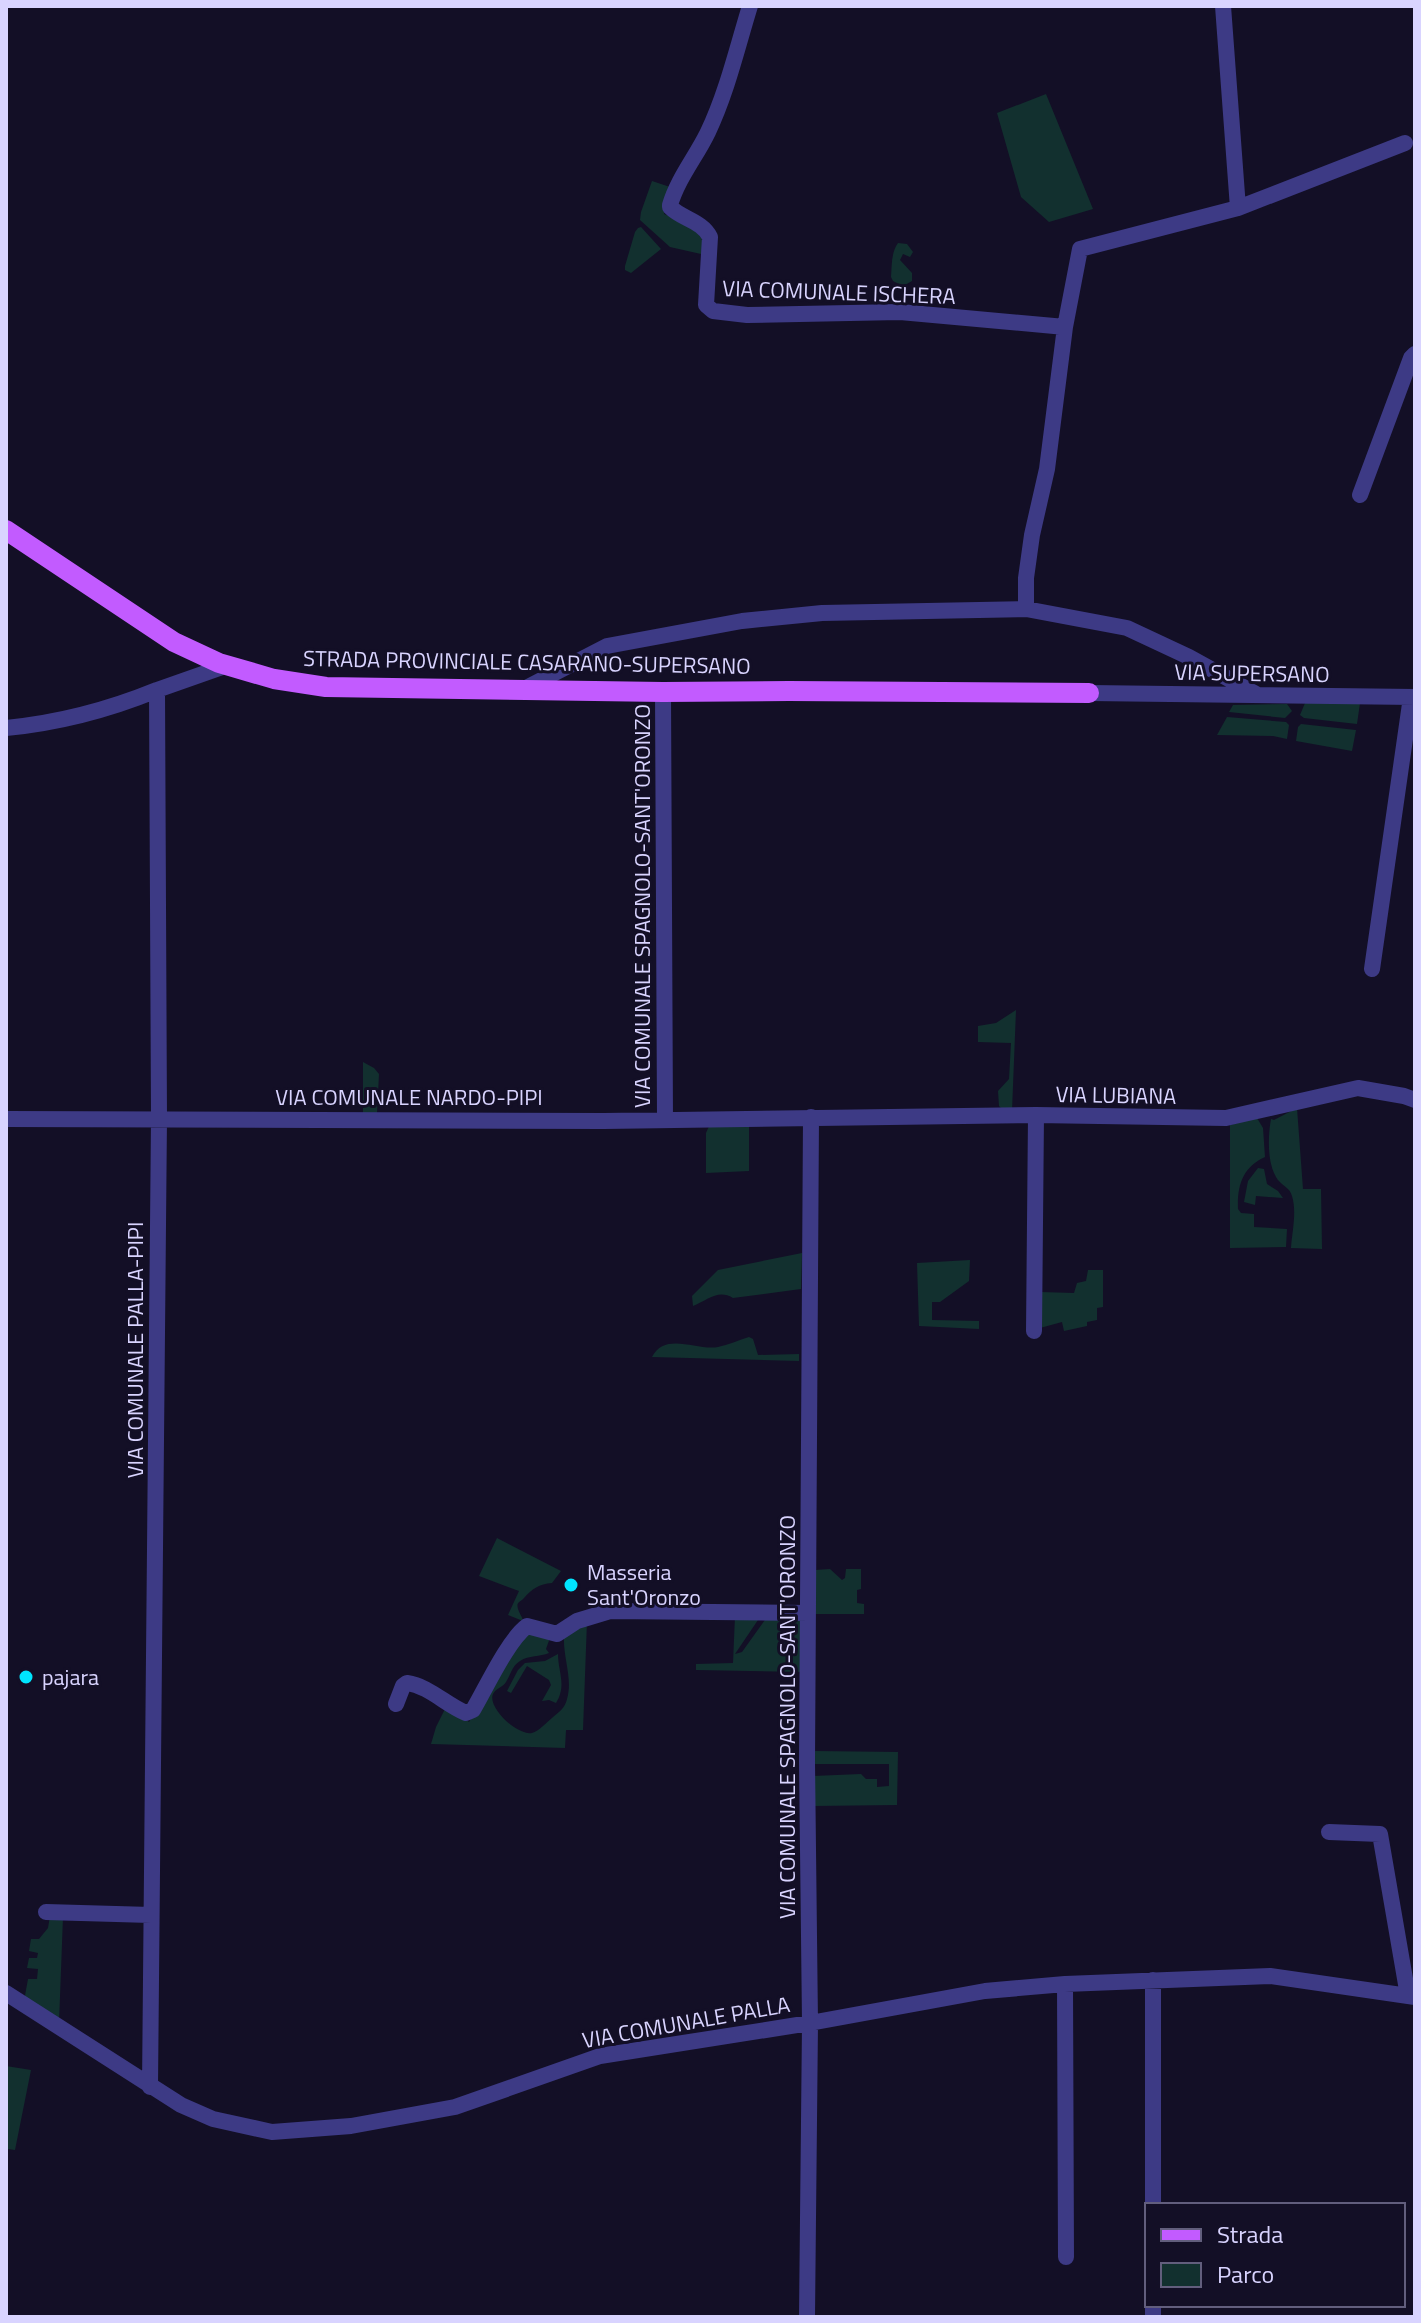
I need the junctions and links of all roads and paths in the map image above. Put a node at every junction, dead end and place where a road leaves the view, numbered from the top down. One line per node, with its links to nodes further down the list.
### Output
1 (750, 6): 5 (street, VIA COMUNALE ISCHERA)
2 (1223, 6): 4 (street)
3 (1405, 143): 4 (street)
4 (1238, 208): 5 (street)
5 (1065, 327): 9 (street)
6 (1415, 354): 7 (street)
7 (1360, 495)
8 (6, 530): 10 (main road, STRADA PROVINCIALE CASARANO-SUPERSANO)
9 (1026, 609): 12 (street); 15 (street)
10 (228, 665): 11 (street); 12 (main road, STRADA PROVINCIALE CASARANO-SUPERSANO)
11 (157, 690): 17 (street); 22 (street, VIA COMUNALE PALLA-PIPI)
12 (522, 690): 13 (main road, STRADA PROVINCIALE CASARANO-SUPERSANO)
13 (663, 692): 14 (main road, STRADA PROVINCIALE CASARANO-SUPERSANO); 24 (street, VIA COMUNALE SPAGNOLO-SANT'ORONZO)
14 (1089, 693): 15 (street, VIA SUPERSANO)
15 (1256, 694): 16 (street, VIA SUPERSANO)
16 (1413, 697): 18 (street)
17 (6, 728)
18 (1372, 969)
19 (1415, 1100): 20 (street, VIA LUBIANA)
20 (1036, 1115): 21 (street, VIA LUBIANA); 25 (street)
21 (811, 1117): 24 (street, VIA COMUNALE NARDO-PIPI); 26 (street, VIA COMUNALE SPAGNOLO-SANT'ORONZO)
22 (159, 1118): 23 (street, VIA COMUNALE NARDO-PIPI); 24 (street, VIA COMUNALE NARDO-PIPI); 30 (street, VIA COMUNALE PALLA-PIPI)
23 (6, 1119)
24 (665, 1119)
25 (1034, 1331)
26 (808, 1613): 27 (street); 35 (street, VIA COMUNALE SPAGNOLO-SANT'ORONZO)
27 (396, 1704)
28 (1329, 1832): 34 (street)
29 (46, 1912): 30 (street)
30 (151, 1915): 36 (street, VIA COMUNALE PALLA-PIPI)
31 (1153, 1980): 32 (street, VIA COMUNALE PALLA); 34 (street, VIA COMUNALE PALLA); 37 (street)
32 (1065, 1984): 35 (street, VIA COMUNALE PALLA); 38 (street)
33 (6, 1993): 36 (street, VIA COMUNALE PALLA)
34 (1411, 1997)
35 (810, 2023): 36 (street, VIA COMUNALE PALLA); 39 (street, VIA COMUNALE SPAGNOLO-SANT'ORONZO)
36 (150, 2087)
37 (1153, 2203)
38 (1066, 2257)
39 (807, 2317)

